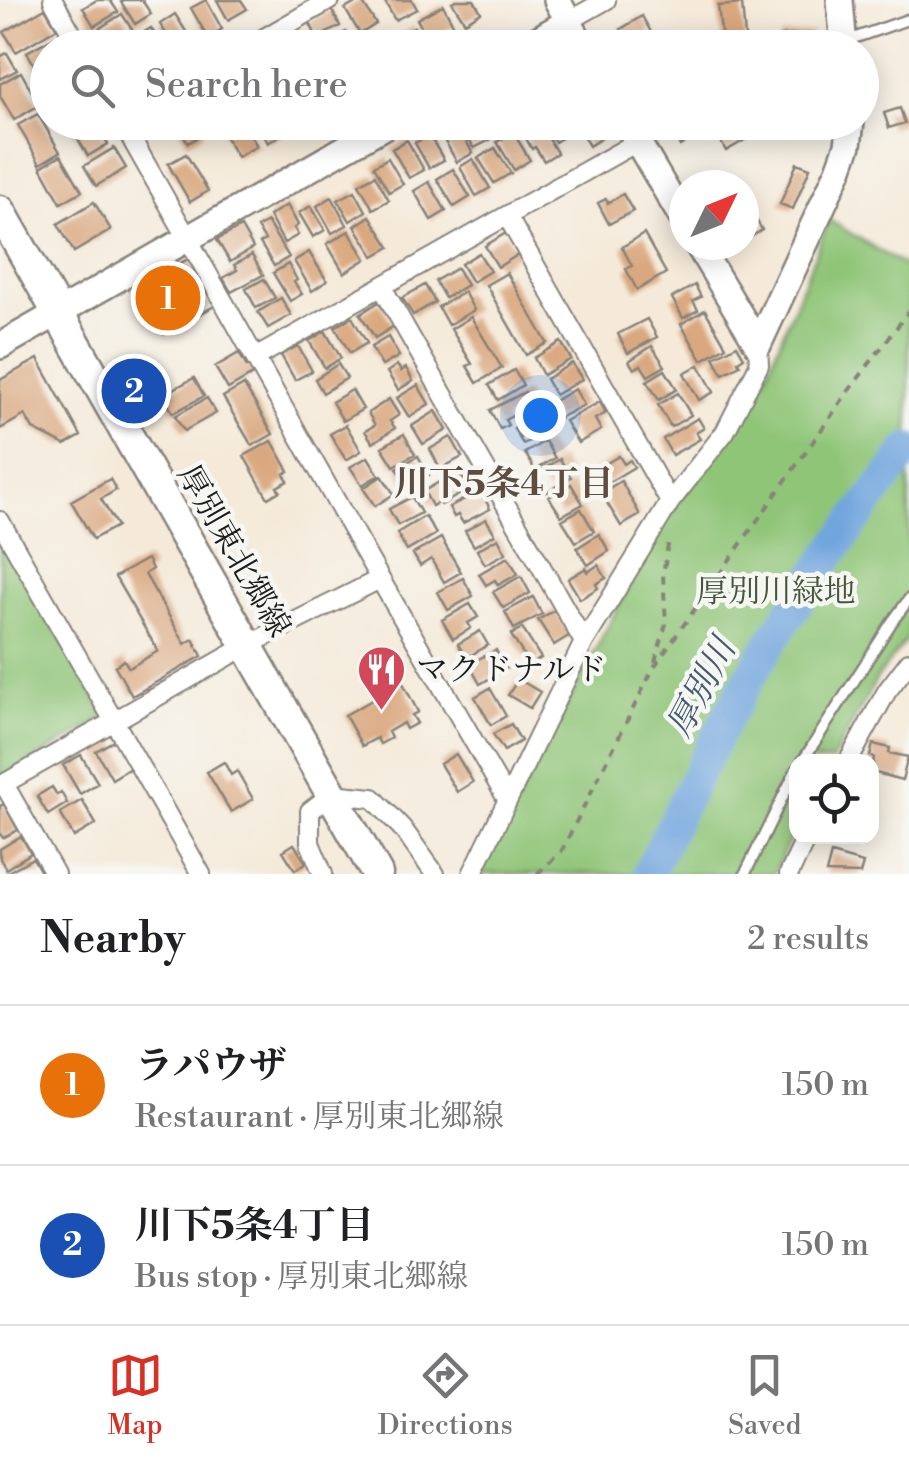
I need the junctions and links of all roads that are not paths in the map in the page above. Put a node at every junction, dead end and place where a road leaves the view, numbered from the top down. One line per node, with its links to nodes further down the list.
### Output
1 (330, 0): 8 (street)
2 (606, 0): 5 (street)
3 (840, 0): 10 (street)
4 (62, 3): 7 (street)
5 (563, 11): 9 (street)
6 (909, 20): 11 (lane)
7 (73, 30)
8 (278, 30)
9 (542, 30)
10 (843, 30)
11 (879, 32)
12 (132, 140): 20 (street)
13 (360, 140): 20 (street)
14 (619, 140): 19 (street)
15 (636, 140): 17 (street)
16 (849, 140): 24 (street)
17 (669, 196)
18 (0, 212): 23 (main road, 厚別東北郷線)
19 (507, 216): 22 (street); 27 (street)
20 (187, 239): 23 (street); 26 (street)
21 (707, 260): 24 (street)
22 (382, 287): 26 (street); 31 (street)
23 (58, 314): 25 (street); 32 (main road, 厚別東北郷線)
24 (758, 345): 27 (street)
25 (0, 346)
26 (255, 358): 29 (street)
27 (668, 506): 31 (street)
28 (0, 520): 34 (street)
29 (380, 579): 32 (street); 40 (street)
30 (909, 599): 35 (lane)
31 (584, 642): 40 (street)
32 (248, 646): 34 (street); 39 (main road, 厚別東北郷線)
33 (909, 662): 36 (street)
34 (114, 722): 38 (street); 43 (street)
35 (807, 754)
36 (852, 754)
37 (789, 784): 48 (lane)
38 (2, 785): 42 (street)
39 (332, 794): 44 (street); 45 (main road, 厚別東北郷線); 46 (street)
40 (506, 799): 47 (street)
41 (803, 844): 49 (street)
42 (54, 874)
43 (202, 874)
44 (323, 874)
45 (377, 874)
46 (435, 874)
47 (472, 874)
48 (745, 874)
49 (789, 874)

